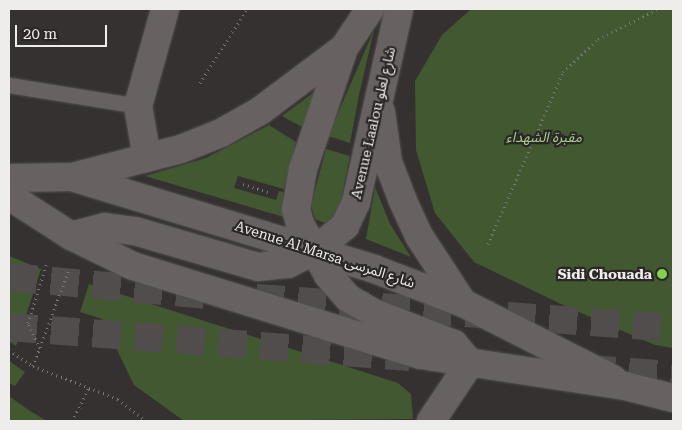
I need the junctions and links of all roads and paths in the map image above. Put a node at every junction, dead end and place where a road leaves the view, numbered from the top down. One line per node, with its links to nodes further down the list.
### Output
1 (165, 9): 10 (street)
2 (247, 9): 7 (path)
3 (370, 9): 6 (street)
4 (399, 9): 9 (street, Avenue Laalou شارع لعلو)
5 (658, 9): 18 (path)
6 (344, 48): 11 (street); 19 (street)
7 (200, 83)
8 (9, 85): 10 (lane)
9 (379, 98): 19 (street, Avenue Laalou شارع لعلو); 22 (street)
10 (138, 106): 11 (street)
11 (147, 158): 12 (street)
12 (72, 177): 13 (street, Avenue Al Marsa شارع المرسى); 19 (street, Avenue Al Marsa شارع المرسى)
13 (9, 178)
14 (243, 184): 15 (path)
15 (268, 193)
16 (9, 196): 17 (street, Avenue Al Marsa شارع المرسى)
17 (71, 236): 19 (street, Avenue Laalou شارع لعلو); 25 (street, Avenue Al Marsa شارع المرسى)
18 (488, 244)
19 (314, 251): 22 (street, Avenue Al Marsa شارع المرسى); 25 (street)
20 (47, 262): 23 (path)
21 (69, 269): 23 (path)
22 (463, 303): 28 (street, Avenue Al Marsa شارع المرسى)
23 (40, 348): 26 (path)
24 (9, 350): 26 (path)
25 (470, 363): 28 (street, Avenue Al Marsa شارع المرسى); 32 (street)
26 (33, 366): 27 (path)
27 (90, 386): 30 (path); 31 (path)
28 (625, 386): 29 (street, Avenue Al Marsa شارع المرسى)
29 (673, 398)
30 (72, 421)
31 (146, 421)
32 (431, 421)

